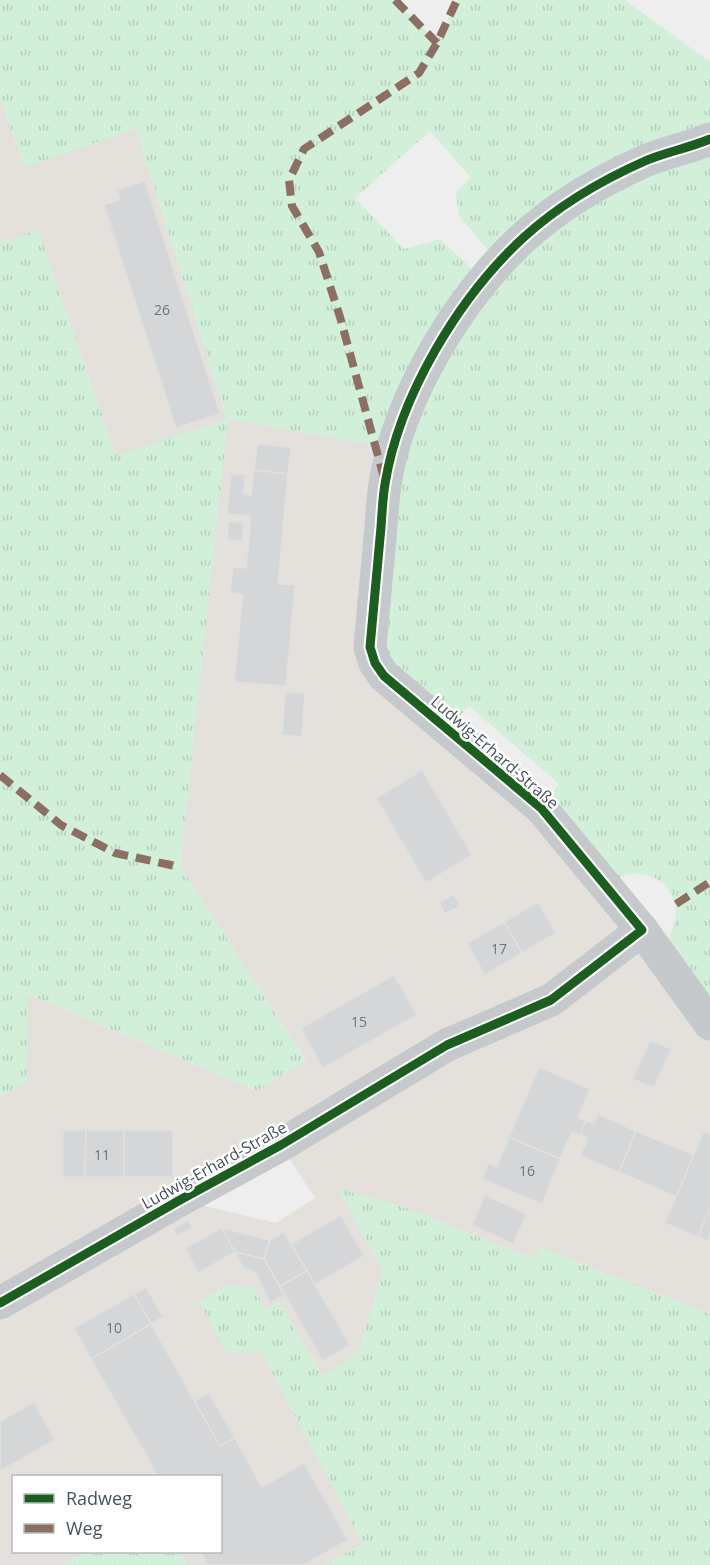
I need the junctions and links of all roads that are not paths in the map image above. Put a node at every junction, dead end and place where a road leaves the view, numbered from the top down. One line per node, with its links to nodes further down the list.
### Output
1 (710, 139): 2 (street, Ludwig-Erhard-Straße)
2 (642, 930): 3 (street); 4 (street, Ludwig-Erhard-Straße)
3 (710, 1024)
4 (0, 1303)

